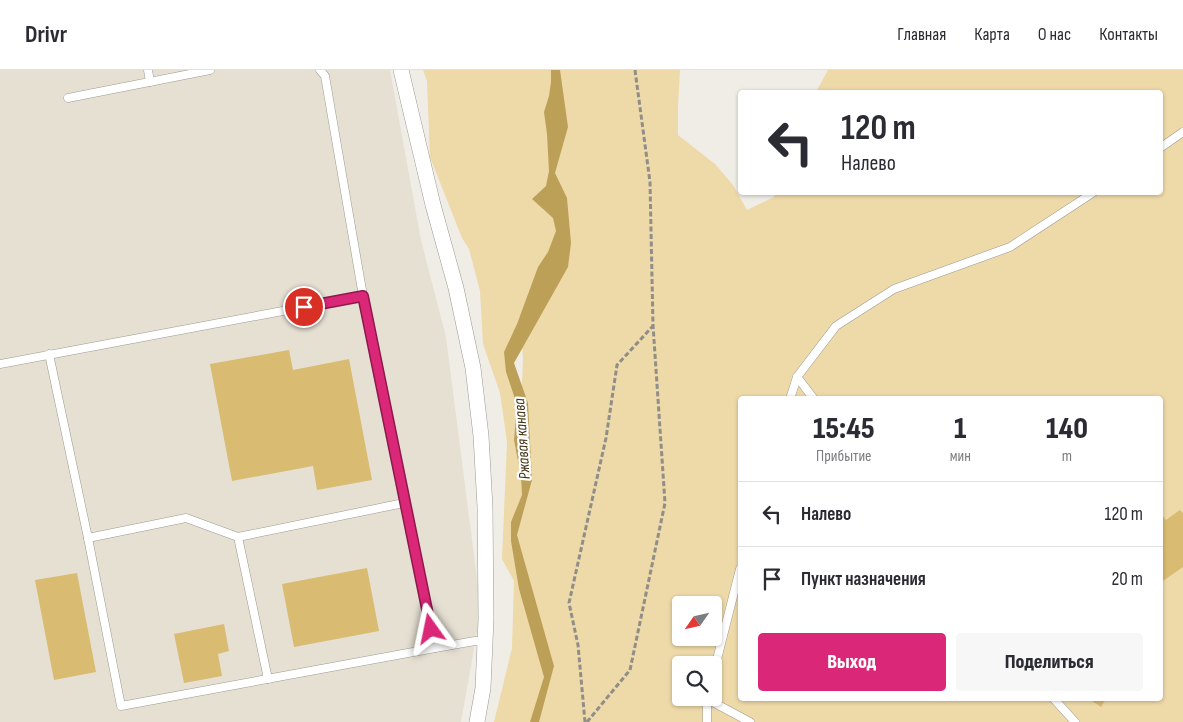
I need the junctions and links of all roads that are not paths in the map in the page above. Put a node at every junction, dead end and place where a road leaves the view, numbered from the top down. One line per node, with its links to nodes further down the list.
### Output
1 (148, 70): 5 (lane)
2 (210, 70): 5 (lane)
3 (320, 70): 10 (lane)
4 (401, 70): 20 (street)
5 (150, 82): 6 (lane)
6 (68, 98)
7 (1183, 132): 8 (lane)
8 (1163, 146)
9 (1089, 195): 13 (lane)
10 (363, 296): 11 (lane); 16 (lane)
11 (49, 354): 12 (lane); 18 (lane)
12 (0, 364)
13 (797, 377): 14 (lane); 15 (lane)
14 (791, 396)
15 (812, 396)
16 (404, 502): 17 (lane); 21 (lane)
17 (238, 536): 18 (lane); 23 (lane)
18 (88, 538): 23 (lane)
19 (738, 577): 22 (lane)
20 (484, 642): 21 (lane); 27 (street)
21 (435, 648): 23 (lane)
22 (718, 656)
23 (268, 679)
24 (1056, 701): 30 (lane)
25 (707, 706): 28 (lane)
26 (721, 706): 29 (lane)
27 (477, 722)
28 (707, 722)
29 (750, 722)
30 (1075, 722)

